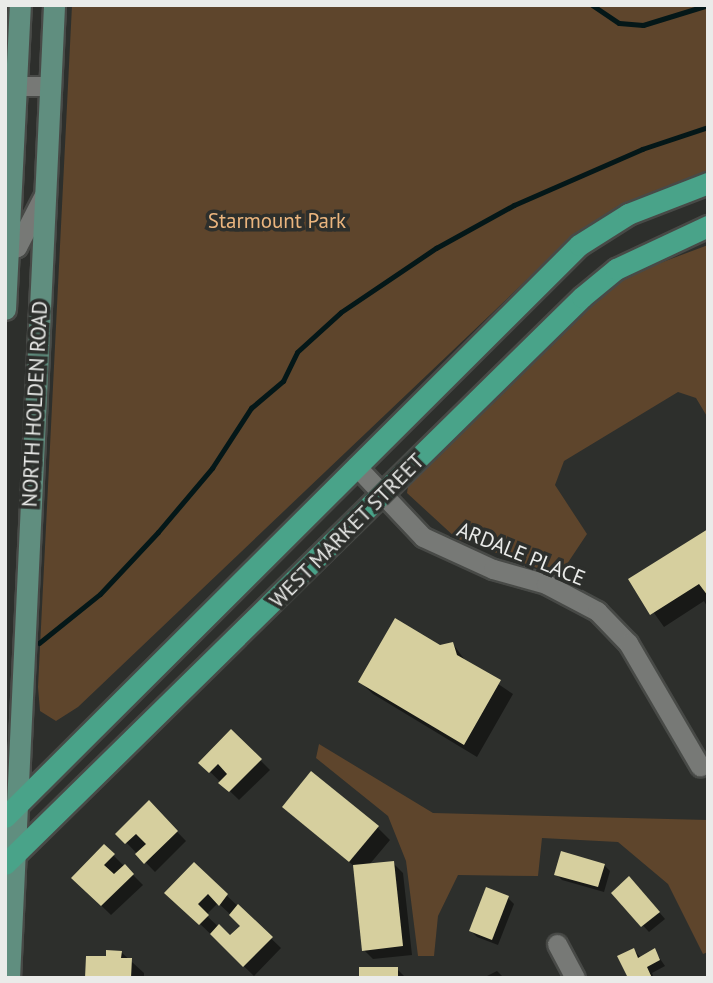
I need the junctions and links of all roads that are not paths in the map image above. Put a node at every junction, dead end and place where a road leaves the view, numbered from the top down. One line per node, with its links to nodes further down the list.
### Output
1 (20, 5): 3 (main road, NORTH HOLDEN ROAD)
2 (54, 5): 4 (main road, NORTH HOLDEN ROAD)
3 (10, 85): 4 (street); 8 (main road, NORTH HOLDEN ROAD)
4 (50, 86): 6 (main road, NORTH HOLDEN ROAD)
5 (708, 183): 10 (main road, WEST MARKET STREET)
6 (44, 195): 8 (street); 13 (main road, NORTH HOLDEN ROAD)
7 (708, 226): 11 (main road, WEST MARKET STREET)
8 (7, 252): 9 (main road, NORTH HOLDEN ROAD)
9 (5, 309)
10 (356, 466): 11 (street, ARDALE PLACE); 13 (main road, WEST MARKET STREET)
11 (382, 497): 12 (street, ARDALE PLACE); 15 (main road, WEST MARKET STREET)
12 (700, 766)
13 (20, 802): 14 (main road, WEST MARKET STREET); 15 (main road, NORTH HOLDEN ROAD)
14 (5, 817)
15 (10, 860): 17 (main road, NORTH HOLDEN ROAD)
16 (557, 944): 18 (street)
17 (9, 978)
18 (575, 978)

